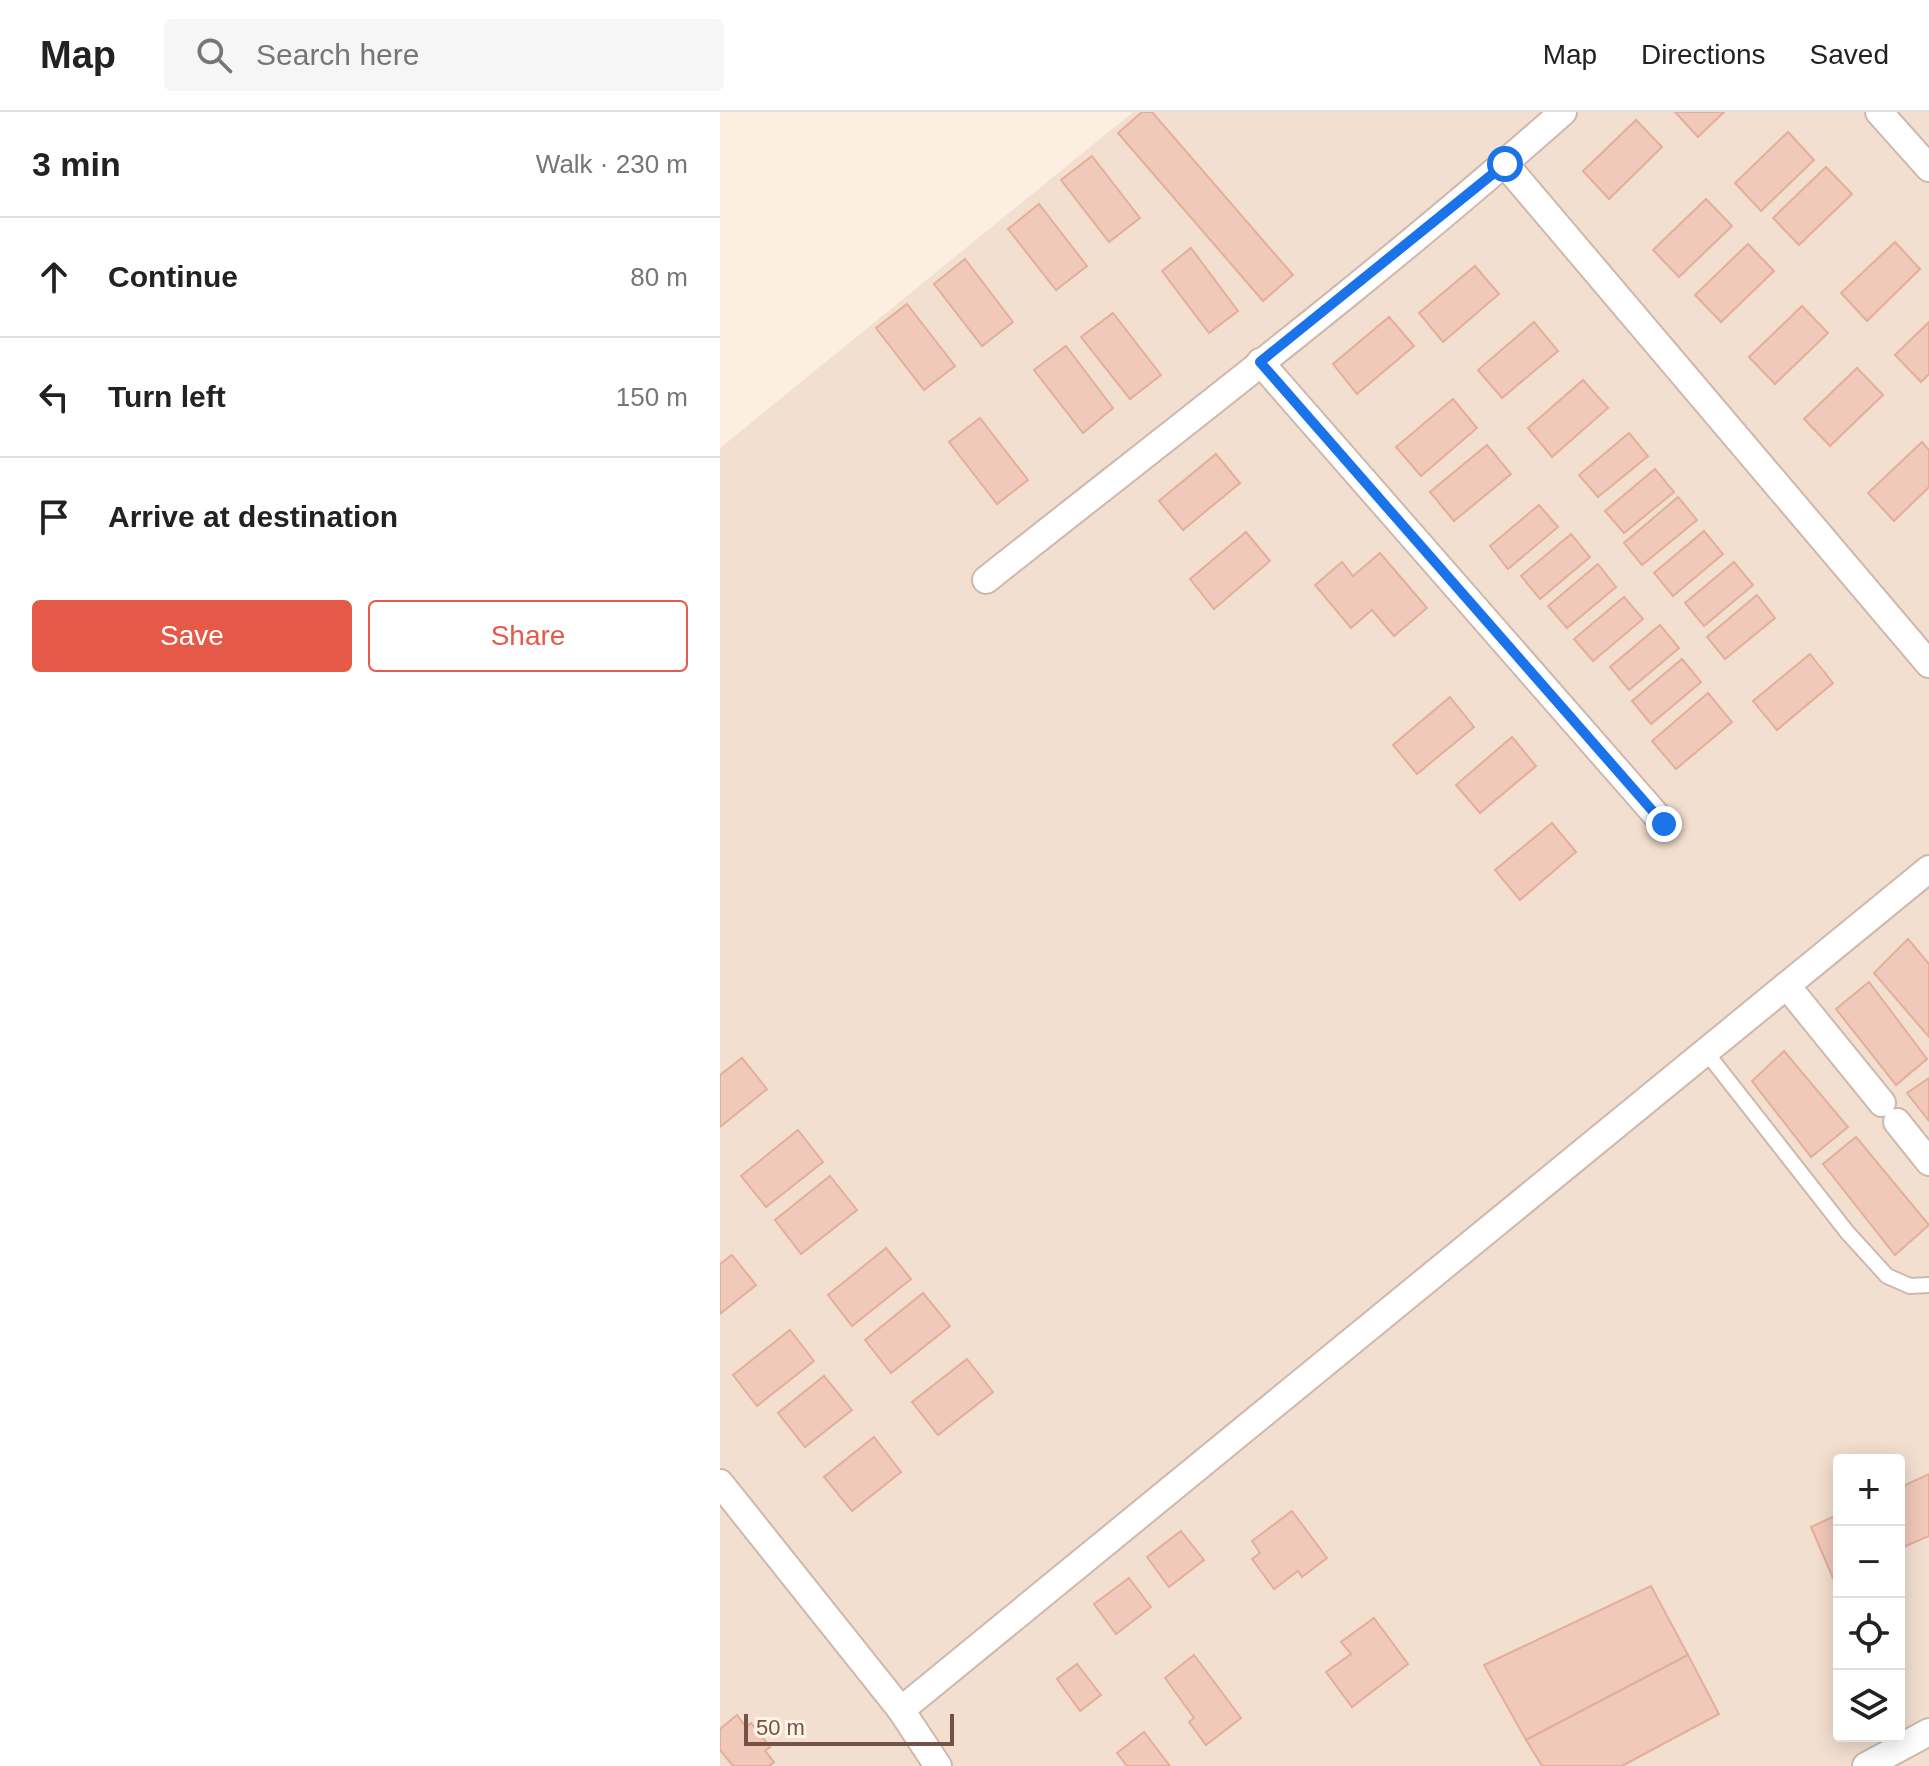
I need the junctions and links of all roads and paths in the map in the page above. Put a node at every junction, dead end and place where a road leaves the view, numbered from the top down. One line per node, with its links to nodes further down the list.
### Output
1 (1563, 112): 3 (street)
2 (1885, 114): 4 (street)
3 (1505, 164): 5 (street); 7 (street)
4 (1929, 168)
5 (1260, 362): 6 (street); 8 (street)
6 (986, 580)
7 (1929, 664)
8 (1664, 824)
9 (1929, 869): 10 (street)
10 (1787, 986): 11 (street); 12 (street)
11 (1706, 1052): 13 (lane); 15 (street)
12 (1929, 1162)
13 (1929, 1285)
14 (720, 1483): 15 (street)
15 (901, 1710): 17 (street)
16 (1929, 1732): 18 (street)
17 (938, 1766)
18 (1866, 1766)

